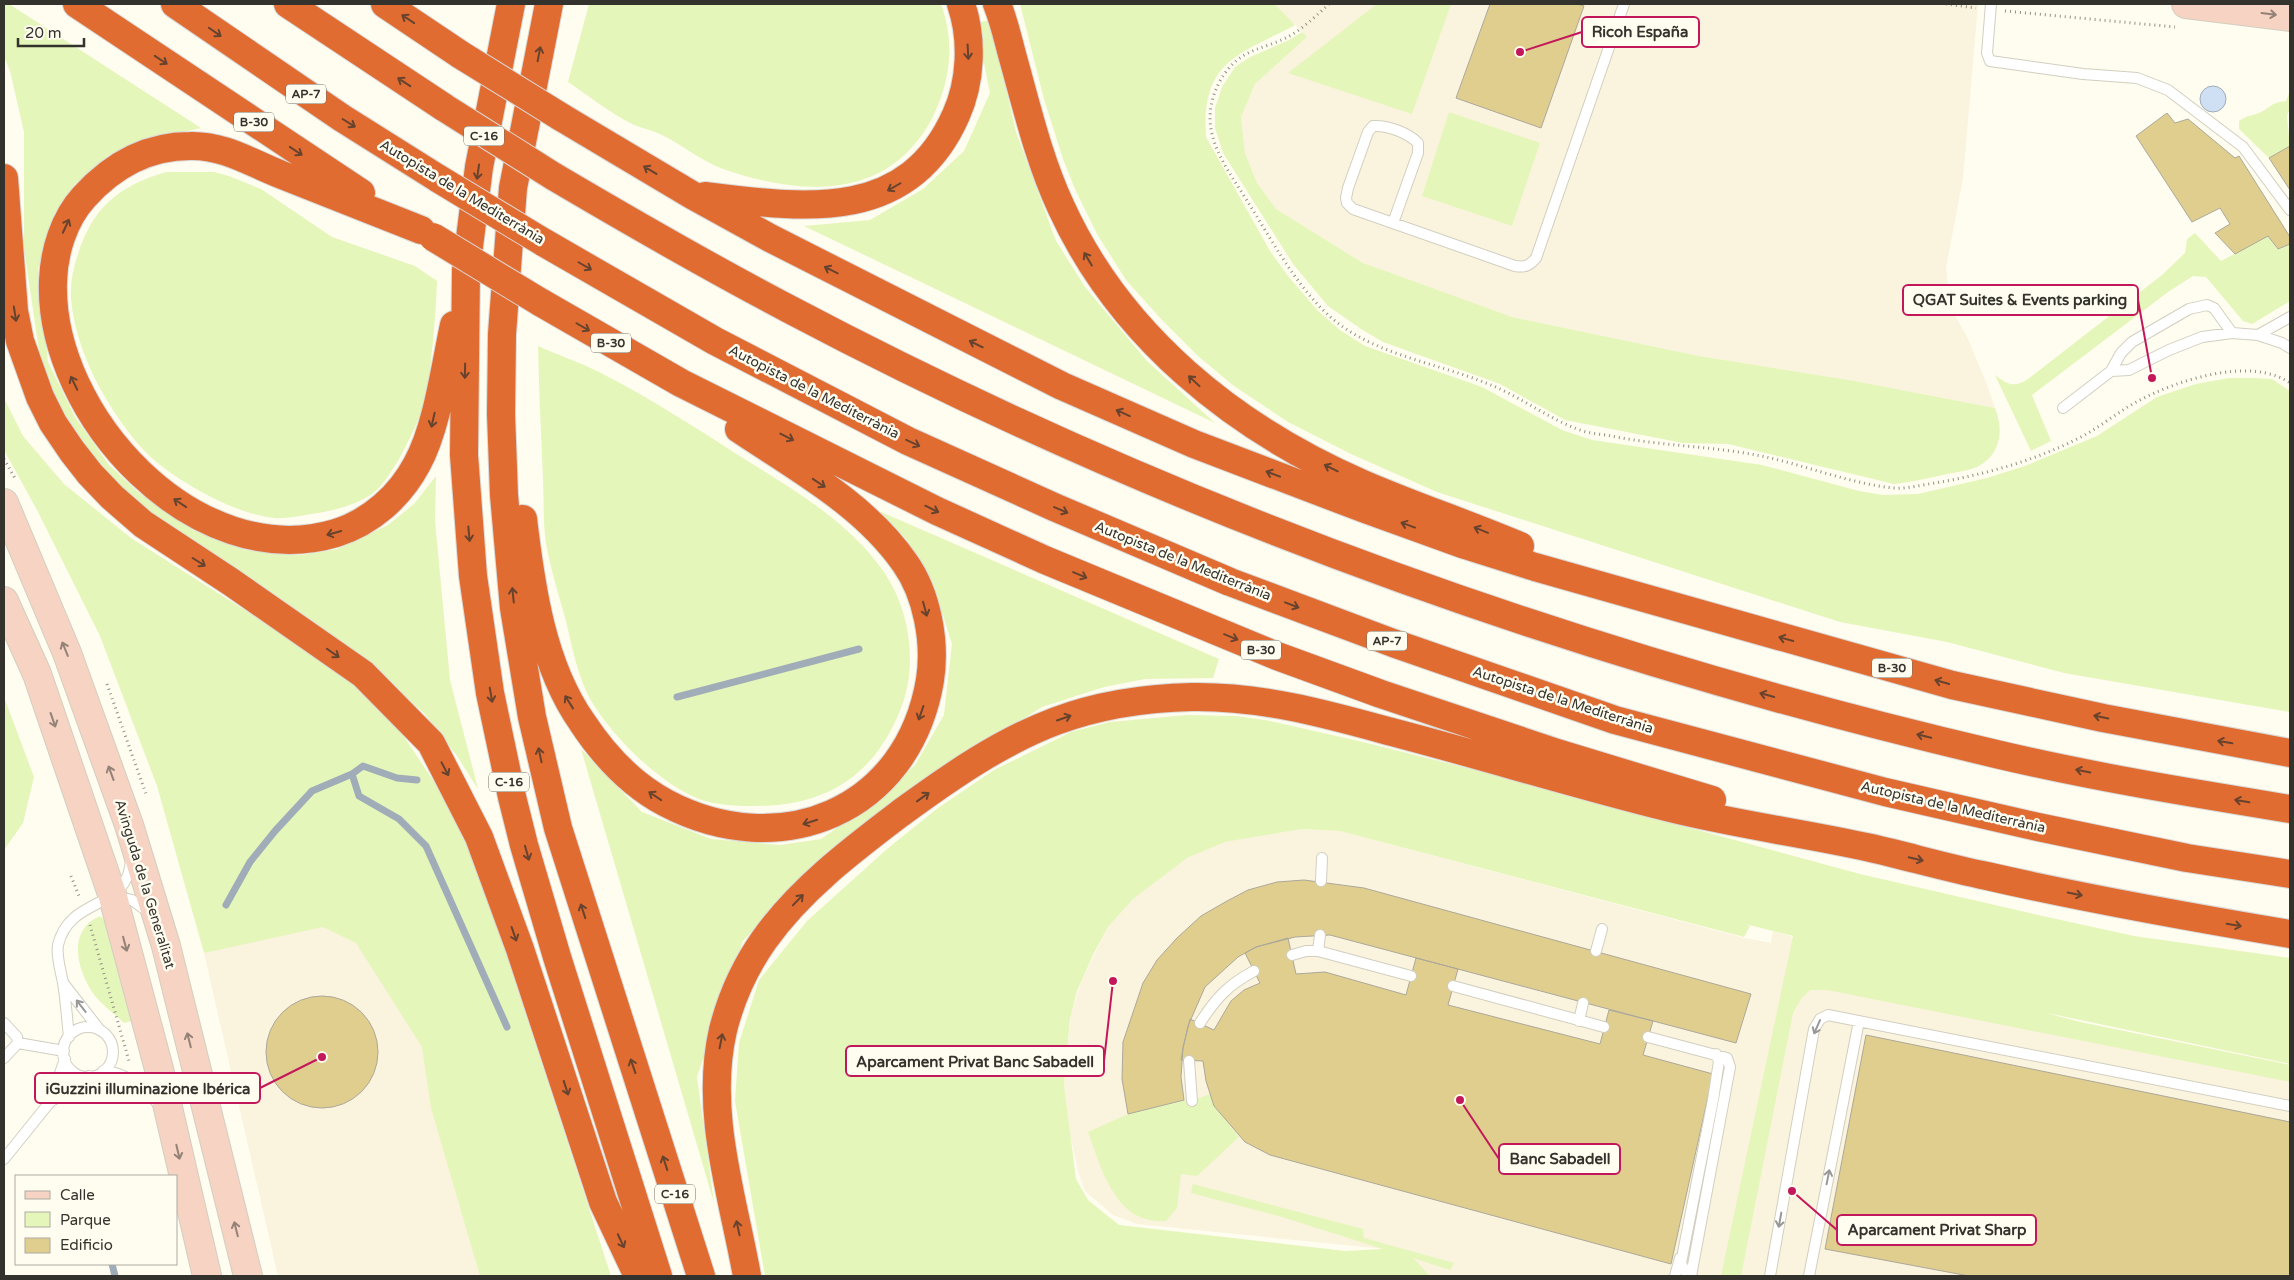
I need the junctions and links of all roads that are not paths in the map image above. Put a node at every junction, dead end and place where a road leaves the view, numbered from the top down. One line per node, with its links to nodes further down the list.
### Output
1 (77, 4): 17 (highway, B-30, one-way to 17)
2 (175, 4): 37 (highway, Autopista de la Mediterrània / AP-7, one-way to 37, bridge)
3 (288, 4): 33 (highway, one-way to 3, bridge)
4 (385, 4): 14 (highway, B-30, one-way to 4, bridge)
5 (511, 4): 18 (highway, C-16, one-way to 18)
6 (549, 4): 21 (highway, C-16, one-way to 6)
7 (961, 4): 14 (highway, one-way to 14)
8 (997, 4): 30 (highway, one-way to 8)
9 (1624, 4): 16 (lane)
10 (1991, 7): 15 (lane)
11 (2185, 16): 12 (street, one-way to 12)
12 (2290, 17)
13 (4, 178): 29 (highway, one-way to 29)
14 (692, 195): 30 (highway, B-30, one-way to 14)
15 (2290, 210)
16 (1392, 223): 16 (lane)
17 (427, 234): 18 (highway, one-way to 17); 26 (highway, B-30, one-way to 26, bridge)
18 (466, 270): 78 (highway, C-16, one-way to 78)
19 (2290, 316): 22 (lane)
20 (2232, 333): 22 (lane); 25 (lane); 25 (lane)
21 (502, 334): 26 (highway, one-way to 21); 79 (highway, C-16, one-way to 21)
22 (2258, 335): 24 (lane)
23 (4, 348): 29 (highway)
24 (2290, 348)
25 (2111, 371): 27 (lane)
26 (681, 383): 35 (highway, B-30, one-way to 35)
27 (2062, 408)
28 (4, 504): 34 (street, Avinguda de la Generalitat, one-way to 28)
29 (143, 524): 77 (highway, one-way to 77)
30 (1639, 597): 32 (highway, B-30, one-way to 30)
31 (4, 601): 39 (street, one-way to 39)
32 (2290, 753)
33 (2290, 809)
34 (132, 836): 39 (lane); 40 (street, Avinguda de la Generalitat)
35 (1869, 847): 42 (highway, B-30, one-way to 42); 80 (highway, one-way to 35)
36 (1322, 858): 38 (lane)
37 (2290, 874)
38 (1321, 882)
39 (113, 897): 40 (lane); 49 (lane); 70 (street, one-way to 70)
40 (159, 922): 76 (street, Avinguda de la Generalitat, one-way to 40)
41 (1602, 929): 45 (lane)
42 (2290, 934)
43 (1320, 935): 44 (lane)
44 (1318, 951): 46 (lane); 48 (lane)
45 (1596, 951)
46 (1292, 955)
47 (1254, 970): 55 (lane)
48 (1411, 976)
49 (63, 984): 57 (lane, one-way to 49); 58 (lane)
50 (1453, 986): 52 (lane)
51 (1583, 1003): 52 (lane)
52 (1579, 1020): 56 (lane)
53 (1859, 1021): 69 (lane); 83 (lane, one-way to 83); 84 (lane, one-way to 53)
54 (4, 1023): 60 (lane)
55 (1200, 1023)
56 (1604, 1027)
57 (99, 1029): 58 (lane); 65 (lane)
58 (69, 1037): 62 (lane)
59 (1648, 1037): 61 (lane)
60 (18, 1043): 62 (lane); 63 (lane)
61 (1716, 1054): 74 (lane); 82 (lane)
62 (64, 1055): 66 (lane); 68 (lane)
63 (4, 1058)
64 (1190, 1060): 67 (lane)
65 (103, 1072): 66 (lane); 70 (lane)
66 (89, 1076): 68 (lane)
67 (1192, 1101)
68 (50, 1102): 71 (lane)
69 (2290, 1106)
70 (169, 1114): 75 (street, one-way to 75)
71 (16, 1145): 72 (lane); 73 (lane)
72 (4, 1149)
73 (4, 1159)
74 (1683, 1248): 81 (lane); 82 (lane)
75 (208, 1276)
76 (248, 1276)
77 (638, 1276)
78 (658, 1276)
79 (701, 1276)
80 (747, 1276)
81 (1676, 1276)
82 (1690, 1276)
83 (1770, 1276)
84 (1808, 1276)

